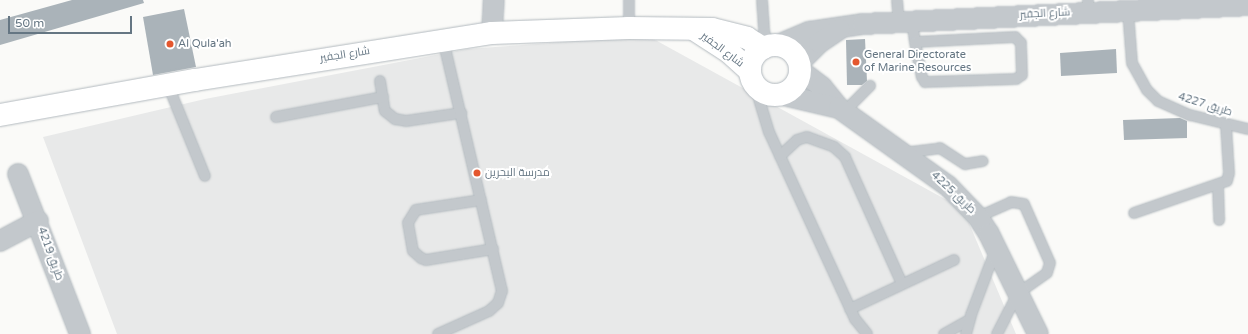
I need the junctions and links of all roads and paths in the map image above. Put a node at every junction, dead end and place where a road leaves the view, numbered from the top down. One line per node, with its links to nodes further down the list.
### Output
1 (494, 0): 12 (street)
2 (629, 0): 9 (lane)
3 (762, 0): 15 (lane)
4 (897, 0): 8 (lane)
5 (1248, 5): 7 (street, شارع الجفير)
6 (1088, 6): 7 (street, شارع الجفير); 8 (street, شارع الجفير)
7 (1128, 6): 27 (lane, طريق 4227)
8 (905, 21): 10 (street, شارع الجفير); 14 (lane)
9 (629, 28): 11 (street, شارع الجفير); 12 (street, شارع الجفير)
10 (842, 28): 15 (street, شارع الجفير); 16 (street, شارع الجفير)
11 (694, 30): 15 (street, شارع الجفير); 17 (street, شارع الجفير)
12 (492, 34): 13 (street, شارع الجفير)
13 (443, 40): 19 (street, شارع الجفير); 24 (lane)
14 (916, 42): 14 (lane)
15 (770, 46): 16 (street); 17 (street)
16 (800, 66): 21 (street); 23 (street, طريق 4225)
17 (752, 79): 21 (street); 30 (lane)
18 (380, 81): 22 (lane)
19 (168, 84): 25 (street, شارع الجفير); 33 (lane)
20 (870, 86): 23 (lane)
21 (784, 94): 23 (street, طريق 4225)
22 (383, 97): 24 (lane); 26 (lane)
23 (842, 110): 29 (street, طريق 4225)
24 (461, 113): 35 (lane)
25 (0, 115)
26 (276, 117)
27 (1226, 125): 28 (lane, طريق 4227); 34 (lane)
28 (1248, 129)
29 (902, 152): 31 (lane); 37 (street, طريق 4225)
30 (780, 156): 44 (lane); 46 (lane)
31 (983, 161)
32 (18, 174): 39 (street, طريق 4219)
33 (205, 176)
34 (1218, 186): 36 (lane); 38 (lane)
35 (482, 200): 42 (lane); 42 (lane)
36 (1134, 213)
37 (978, 217): 41 (street, طريق 4225); 45 (lane)
38 (1219, 220)
39 (38, 221): 40 (street); 48 (street, طريق 4219)
40 (0, 241)
41 (997, 248): 45 (street, طريق 4225); 47 (lane)
42 (494, 249): 49 (lane)
43 (954, 260): 44 (lane)
44 (902, 284): 46 (lane)
45 (1018, 293): 53 (lane); 54 (street, طريق 4225)
46 (850, 309): 50 (lane)
47 (969, 320): 51 (lane); 52 (lane)
48 (80, 334)
49 (438, 334)
50 (867, 334)
51 (944, 334)
52 (966, 334)
53 (997, 334)
54 (1038, 334)

